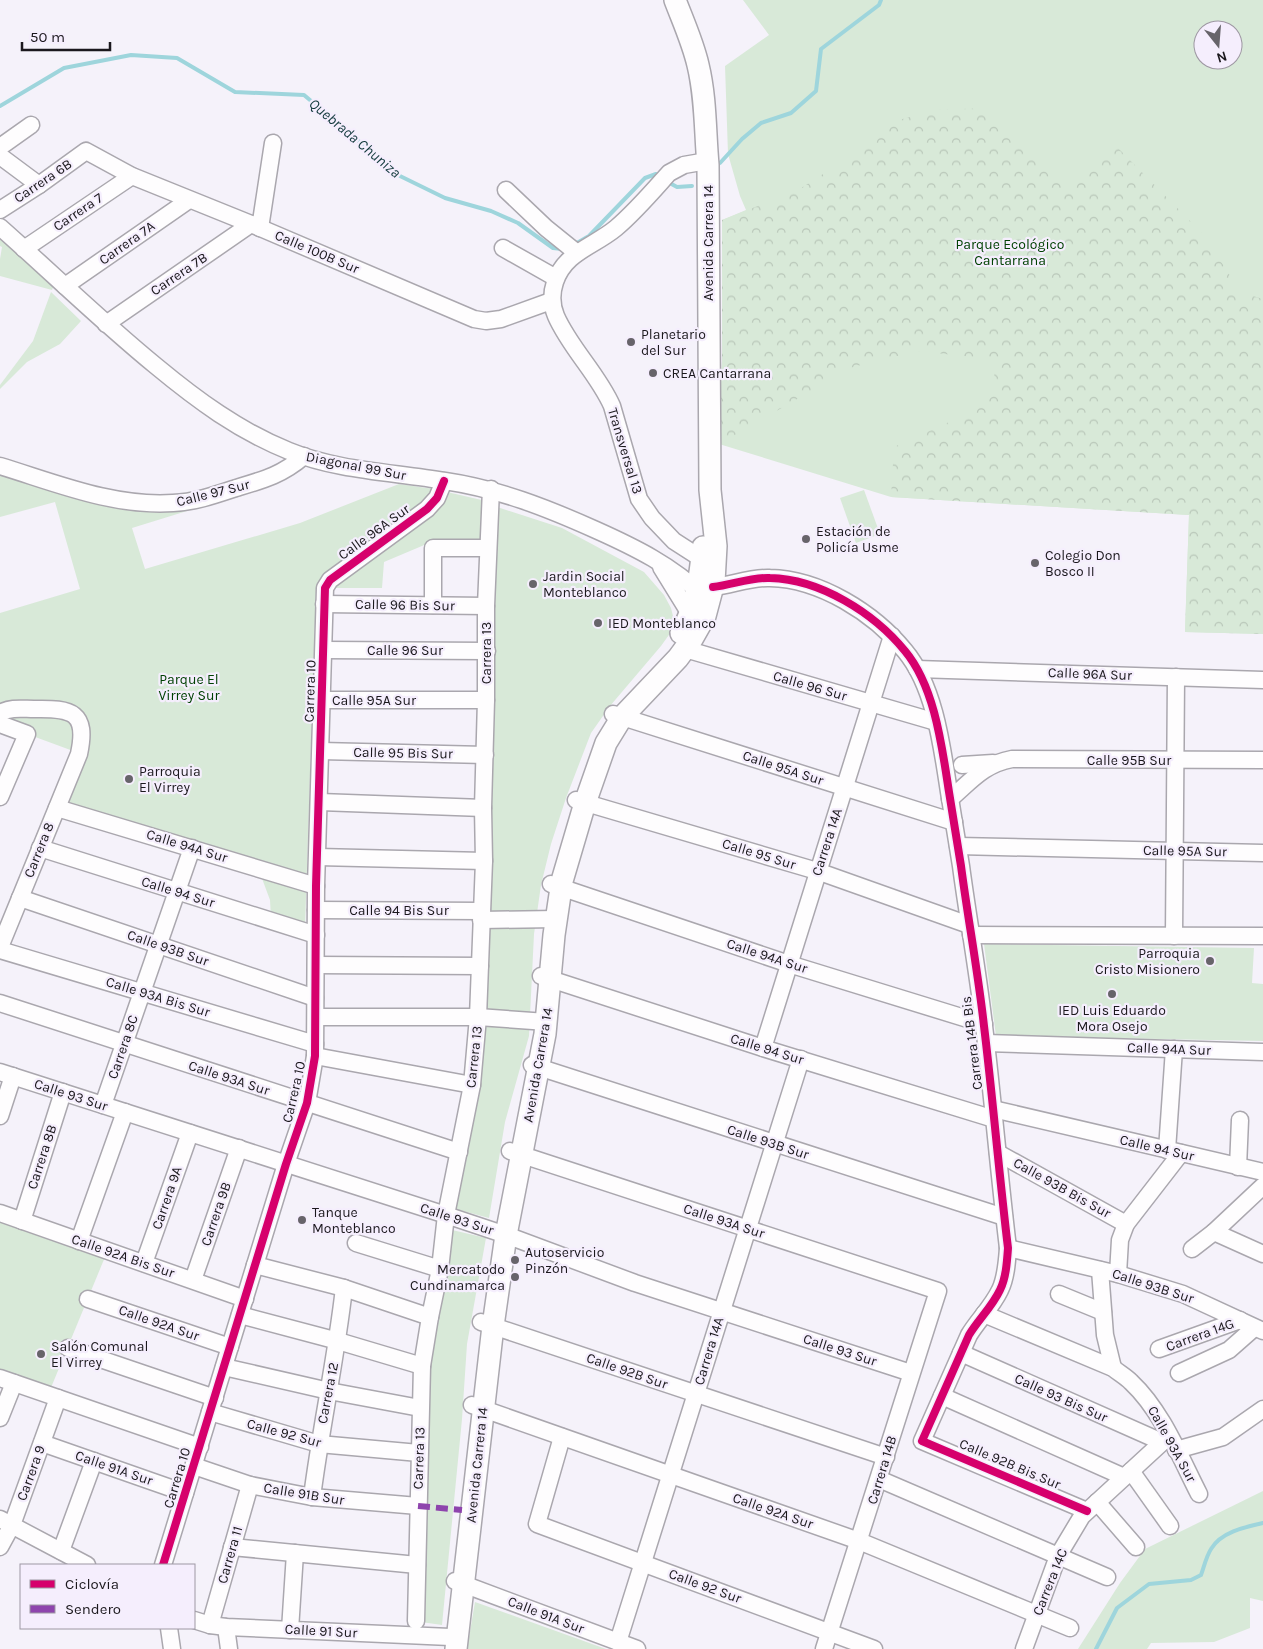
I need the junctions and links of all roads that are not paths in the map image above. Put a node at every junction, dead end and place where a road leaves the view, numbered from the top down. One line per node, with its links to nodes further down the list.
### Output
1 (676, 1): 7 (main road, Avenida Carrera 14)
2 (31, 125): 4 (street)
3 (274, 143): 13 (street)
4 (0, 147)
5 (86, 151): 8 (street, Calle 100B Sur); 9 (street, Carrera 6B)
6 (0, 156): 9 (street)
7 (707, 161): 17 (street); 26 (main road, Avenida Carrera 14)
8 (132, 176): 11 (street, Calle 100B Sur); 16 (street, Carrera 7)
9 (38, 185): 12 (street, Carrera 6B)
10 (506, 190): 17 (street)
11 (189, 200): 13 (street, Calle 100B Sur); 19 (street, Carrera 7A)
12 (0, 210)
13 (255, 226): 20 (street, Calle 100B Sur); 21 (street, Carrera 7B)
14 (0, 227): 16 (street, Diagonal 99 Sur)
15 (503, 248): 18 (street)
16 (24, 249): 19 (street, Diagonal 99 Sur)
17 (577, 253): 18 (street)
18 (556, 278): 20 (street)
19 (64, 286): 21 (street, Diagonal 99 Sur)
20 (551, 301): 28 (street, Transversal 13)
21 (106, 324): 22 (street, Diagonal 99 Sur)
22 (304, 456): 23 (street, Calle 97 Sur); 24 (street, Diagonal 99 Sur)
23 (0, 466)
24 (444, 480): 25 (street, Diagonal 99 Sur); 31 (street, Calle 96A Sur)
25 (491, 489): 27 (street, Carrera 13); 29 (street, Diagonal 99 Sur)
26 (710, 490): 28 (main road, Avenida Carrera 14); 30 (main road, Avenida Carrera 14)
27 (488, 548): 32 (street); 33 (street, Carrera 13)
28 (702, 559): 30 (main road, Avenida Carrera 14)
29 (655, 560): 30 (street, Diagonal 99 Sur); 34 (street, Diagonal 99 Sur)
30 (707, 593): 34 (main road, Avenida Carrera 14); 35 (street)
31 (324, 604): 32 (street, Calle 96 Bis Sur); 37 (street, Carrera 10)
32 (433, 606): 33 (street, Calle 96 Bis Sur)
33 (486, 606): 38 (street, Carrera 13)
34 (696, 618): 36 (main road, Avenida Carrera 14); 46 (main road, Avenida Carrera 14)
35 (892, 636): 39 (street, Carrera 14B Bis); 44 (street, Carrera 14A)
36 (685, 649): 44 (street, Calle 96 Sur); 46 (main road, Avenida Carrera 14)
37 (324, 650): 38 (street, Calle 96 Sur); 42 (street, Carrera 10)
38 (487, 651): 43 (street, Carrera 13)
39 (917, 669): 40 (street, Calle 96A Sur); 47 (street, Carrera 14B Bis)
40 (1176, 677): 41 (street, Calle 96A Sur); 51 (street)
41 (1263, 680)
42 (322, 700): 43 (street, Calle 95A Sur); 49 (street, Carrera 10)
43 (486, 700): 50 (street, Carrera 13)
44 (870, 704): 47 (street, Calle 96 Sur); 55 (street, Carrera 14A)
45 (0, 713): 60 (street, Carrera 8)
46 (617, 716): 55 (street, Calle 95A Sur); 58 (main road, Avenida Carrera 14)
47 (936, 722): 57 (street, Carrera 14B Bis)
48 (0, 724): 56 (street)
49 (321, 751): 50 (street, Calle 95 Bis Sur); 59 (street, Carrera 10)
50 (485, 754): 61 (street, Carrera 13)
51 (1176, 760): 52 (street, Calle 95B Sur); 53 (street, Calle 95B Sur); 66 (street)
52 (1263, 760)
53 (995, 762): 54 (street, Calle 95B Sur); 57 (street, Calle 95B Sur)
54 (962, 765)
55 (844, 787): 62 (street, Calle 95A Sur); 70 (street, Carrera 14A)
56 (0, 797)
57 (950, 799): 62 (street, Carrera 14B Bis)
58 (580, 801): 70 (street, Calle 95 Sur); 72 (main road, Avenida Carrera 14)
59 (320, 802): 61 (street); 68 (street, Carrera 10)
60 (56, 808): 64 (street, Carrera 8); 65 (street, Calle 94A Sur)
61 (483, 808): 69 (street, Carrera 13)
62 (954, 822): 63 (street, Carrera 14B Bis)
63 (958, 846): 66 (street, Calle 95A Sur); 78 (street, Carrera 14B Bis)
64 (40, 848): 73 (street, Calle 94 Sur); 74 (street, Carrera 8)
65 (192, 848): 71 (street, Calle 94A Sur); 73 (street, Carrera 8C)
66 (1174, 851): 67 (street, Calle 95A Sur); 80 (street)
67 (1263, 853)
68 (318, 857): 69 (street); 71 (street, Carrera 10)
69 (484, 861): 76 (street, Carrera 13)
70 (817, 872): 78 (street, Calle 95 Sur); 84 (street, Carrera 14A)
71 (316, 886): 75 (street, Carrera 10)
72 (556, 886): 77 (main road, Avenida Carrera 14); 84 (street, Calle 94A Sur)
73 (177, 891): 79 (street, Calle 94 Sur); 82 (street, Carrera 8C)
74 (12, 904): 82 (street, Calle 93B Sur); 83 (street, Carrera 8)
75 (316, 910): 76 (street, Calle 94 Bis Sur); 79 (street, Carrera 10)
76 (481, 915): 77 (street, Calle 94 Bis Sur); 86 (street, Carrera 13)
77 (551, 919): 87 (main road, Avenida Carrera 14)
78 (970, 930): 80 (street, Calle 95 Sur); 94 (street, Carrera 14B Bis)
79 (316, 935): 85 (street, Carrera 10)
80 (1174, 936): 81 (street, Calle 95 Sur)
81 (1263, 936)
82 (158, 945): 88 (street, Carrera 8C); 89 (street, Calle 93B Sur)
83 (0, 948): 88 (street, Calle 93A Bis Sur)
84 (789, 964): 94 (street, Calle 94A Sur); 97 (street, Carrera 14A)
85 (316, 965): 86 (street); 89 (street, Carrera 10)
86 (480, 966): 91 (street, Carrera 13)
87 (545, 978): 93 (main road, Avenida Carrera 14); 97 (street, Calle 94 Sur)
88 (142, 992): 96 (street, Carrera 8C); 99 (street, Calle 93A Bis Sur)
89 (315, 998): 92 (street, Carrera 10)
90 (0, 1004): 96 (street, Calle 93A Sur)
91 (478, 1017): 92 (street); 93 (street); 104 (street, Carrera 13)
92 (316, 1018): 99 (street, Carrera 10)
93 (543, 1022): 102 (main road, Avenida Carrera 14)
94 (984, 1024): 95 (street, Carrera 14B Bis)
95 (986, 1043): 98 (street, Calle 94A Sur); 109 (street, Carrera 14B Bis)
96 (124, 1044): 106 (street, Calle 93A Sur); 107 (street, Carrera 8C)
97 (763, 1048): 101 (street, Calle 94 Sur)
98 (1174, 1049): 100 (street, Calle 94A Sur); 116 (street)
99 (315, 1050): 104 (street, Calle 93A Bis Sur); 106 (street, Carrera 10)
100 (1263, 1052)
101 (801, 1059): 109 (street, Calle 94 Sur); 113 (street, Carrera 14A)
102 (536, 1066): 113 (street, Calle 93B Sur); 117 (main road, Avenida Carrera 14)
103 (7, 1074): 105 (street, Calle 93 Sur); 110 (street)
104 (472, 1085): 115 (street, Carrera 13)
105 (63, 1092): 107 (street, Calle 93 Sur); 126 (street, Carrera 8B)
106 (307, 1103): 115 (street, Calle 93A Sur); 119 (street, Carrera 10)
107 (103, 1105): 108 (street, Calle 93 Sur)
108 (125, 1112): 112 (street, Calle 93 Sur); 131 (street)
109 (993, 1114): 116 (street, Calle 94 Sur); 118 (street, Carrera 14B Bis)
110 (0, 1116)
111 (1240, 1120): 120 (street)
112 (190, 1133): 114 (street, Calle 93 Sur); 136 (street, Carrera 9A)
113 (774, 1144): 125 (street, Calle 93B Sur); 128 (street, Carrera 14A)
114 (239, 1148): 119 (street, Calle 93 Sur); 141 (street, Carrera 9B)
115 (459, 1152): 124 (street, Carrera 13)
116 (1174, 1152): 120 (street, Calle 94 Sur); 127 (street)
117 (516, 1153): 128 (street, Calle 93A Sur); 130 (main road, Avenida Carrera 14)
118 (998, 1153): 125 (street, Carrera 14B Bis); 127 (street, Calle 93B Bis Sur)
119 (286, 1164): 124 (street, Calle 93 Sur); 137 (street, Carrera 10)
120 (1238, 1167): 121 (street, Calle 94 Sur)
121 (1263, 1172)
122 (1259, 1195): 129 (street)
123 (0, 1213): 126 (street, Calle 92A Bis Sur)
124 (446, 1215): 130 (street, Calle 93 Sur); 138 (street, Carrera 13)
125 (1004, 1217): 133 (street, Carrera 14B Bis)
126 (22, 1221): 131 (street, Calle 92A Bis Sur)
127 (1126, 1224): 140 (street)
128 (748, 1229): 143 (street, Calle 93A Sur); 147 (street, Carrera 14A)
129 (1214, 1232): 134 (street); 135 (street)
130 (501, 1233): 147 (street, Calle 93 Sur); 152 (main road, Avenida Carrera 14)
131 (78, 1241): 136 (street, Calle 92A Bis Sur)
132 (356, 1243): 138 (street)
133 (1008, 1248): 139 (street, Calle 93B Sur); 149 (street, Carrera 14B Bis)
134 (1192, 1249)
135 (1263, 1254)
136 (144, 1263): 141 (street, Calle 92A Bis Sur)
137 (255, 1265): 142 (street); 145 (street, Carrera 10)
138 (440, 1268): 151 (street, Carrera 13)
139 (1100, 1270): 140 (street, Calle 93B Sur); 148 (street)
140 (1118, 1274): 153 (street, Calle 93B Sur)
141 (193, 1280): 145 (street, Calle 92A Bis Sur)
142 (344, 1288): 151 (street); 154 (street, Carrera 12)
143 (938, 1291): 162 (street, Carrera 14B)
144 (1060, 1294): 148 (street)
145 (245, 1298): 150 (street, Carrera 10)
146 (88, 1299): 155 (street, Calle 92A Sur)
147 (722, 1311): 162 (street, Calle 93 Sur); 166 (street, Carrera 14A)
148 (1103, 1312): 161 (street)
149 (984, 1314): 158 (street, Carrera 14B Bis); 161 (street, Calle 93A Sur)
150 (240, 1315): 154 (street); 155 (street, Carrera 10)
151 (430, 1317): 159 (street, Carrera 13)
152 (487, 1324): 166 (street, Calle 92B Sur); 171 (main road, Avenida Carrera 14)
153 (1252, 1326): 157 (street, Carrera 14G); 163 (street)
154 (338, 1340): 159 (street); 165 (street, Carrera 12)
155 (230, 1347): 160 (street, Carrera 10)
156 (68, 1348): 169 (street, Calle 92 Sur)
157 (1159, 1349)
158 (961, 1353): 167 (street, Carrera 14B Bis); 177 (street, Calle 93 Bis Sur)
159 (422, 1366): 170 (street, Carrera 13)
160 (224, 1367): 165 (street); 169 (street, Carrera 10)
161 (1112, 1368): 177 (street, Calle 93A Sur)
162 (912, 1373): 181 (street, Carrera 14B)
163 (1179, 1373)
164 (7, 1380): 168 (street); 173 (street)
165 (329, 1391): 170 (street); 178 (street, Carrera 12)
166 (695, 1394): 181 (street, Calle 92B Sur); 185 (street, Carrera 14A)
167 (942, 1396): 175 (street, Carrera 14B Bis); 184 (street)
168 (58, 1398): 176 (street, Carrera 9); 179 (street)
169 (212, 1405): 178 (street, Calle 92 Sur); 179 (street, Carrera 10)
170 (420, 1408): 180 (street, Carrera 13)
171 (478, 1408): 174 (street, Calle 92A Sur); 207 (main road, Avenida Carrera 14)
172 (1263, 1409): 177 (street)
173 (0, 1418)
174 (562, 1437): 185 (street, Calle 92A Sur); 202 (street, Calle 92 Sur)
175 (922, 1441): 192 (street, Calle 92B Bis Sur)
176 (42, 1443): 182 (street, Calle 91A Sur); 193 (street, Carrera 9)
177 (1169, 1443): 184 (street, Carrera 14C); 189 (street, Calle 93A Sur)
178 (319, 1444): 180 (street, Calle 92 Sur); 190 (street, Carrera 12)
179 (200, 1447): 183 (street, Carrera 10)
180 (419, 1453): 191 (street, Carrera 13)
181 (886, 1457): 186 (street, Carrera 14B)
182 (94, 1461): 188 (street, Calle 91A Sur); 199 (street)
183 (194, 1466): 187 (street, Calle 91B Sur); 188 (street, Carrera 10)
184 (1128, 1474): 192 (street, Carrera 14C); 194 (street)
185 (670, 1475): 195 (street, Calle 92A Sur); 202 (street, Carrera 14A)
186 (879, 1479): 195 (street, Carrera 14B); 201 (street)
187 (250, 1485): 190 (street, Calle 91B Sur); 198 (street, Carrera 11)
188 (185, 1493): 204 (street, Carrera 10)
189 (1199, 1494)
190 (312, 1498): 191 (street, Calle 91B Sur)
191 (418, 1506): 205 (street, Carrera 13)
192 (1092, 1507): 197 (street, Calle 92B Bis Sur); 201 (street, Carrera 14C)
193 (6, 1522): 196 (street, Carrera 9); 199 (street)
194 (1170, 1526)
195 (859, 1541): 208 (street, Calle 92A Sur); 214 (street, Carrera 14B)
196 (0, 1547)
197 (1136, 1547)
198 (232, 1548): 200 (street); 210 (street, Carrera 11)
199 (60, 1551): 203 (street)
200 (295, 1553): 205 (street); 213 (street)
201 (1058, 1556): 206 (street); 208 (street, Carrera 14C)
202 (642, 1563): 214 (street, Calle 92 Sur); 216 (street, Carrera 14A)
203 (85, 1564)
204 (163, 1564)
205 (417, 1565): 215 (street, Carrera 13)
206 (1107, 1577)
207 (460, 1582): 216 (street, Calle 91A Sur); 217 (main road, Avenida Carrera 14)
208 (1037, 1615): 211 (street, Calle 92A Sur); 223 (street, Carrera 14C)
209 (195, 1620): 210 (street, Calle 91 Sur)
210 (218, 1626): 213 (street, Calle 91 Sur); 219 (street, Carrera 11)
211 (1070, 1628)
212 (169, 1629): 218 (street)
213 (290, 1630): 215 (street, Calle 91 Sur)
214 (829, 1632): 221 (street, Carrera 14B); 222 (street, Calle 92 Sur)
215 (411, 1635): 217 (street, Calle 91 Sur)
216 (618, 1642): 220 (street, Calle 91A Sur)
217 (452, 1645)
218 (172, 1649)
219 (229, 1649)
220 (637, 1649)
221 (824, 1649)
222 (874, 1649)
223 (1024, 1649)

